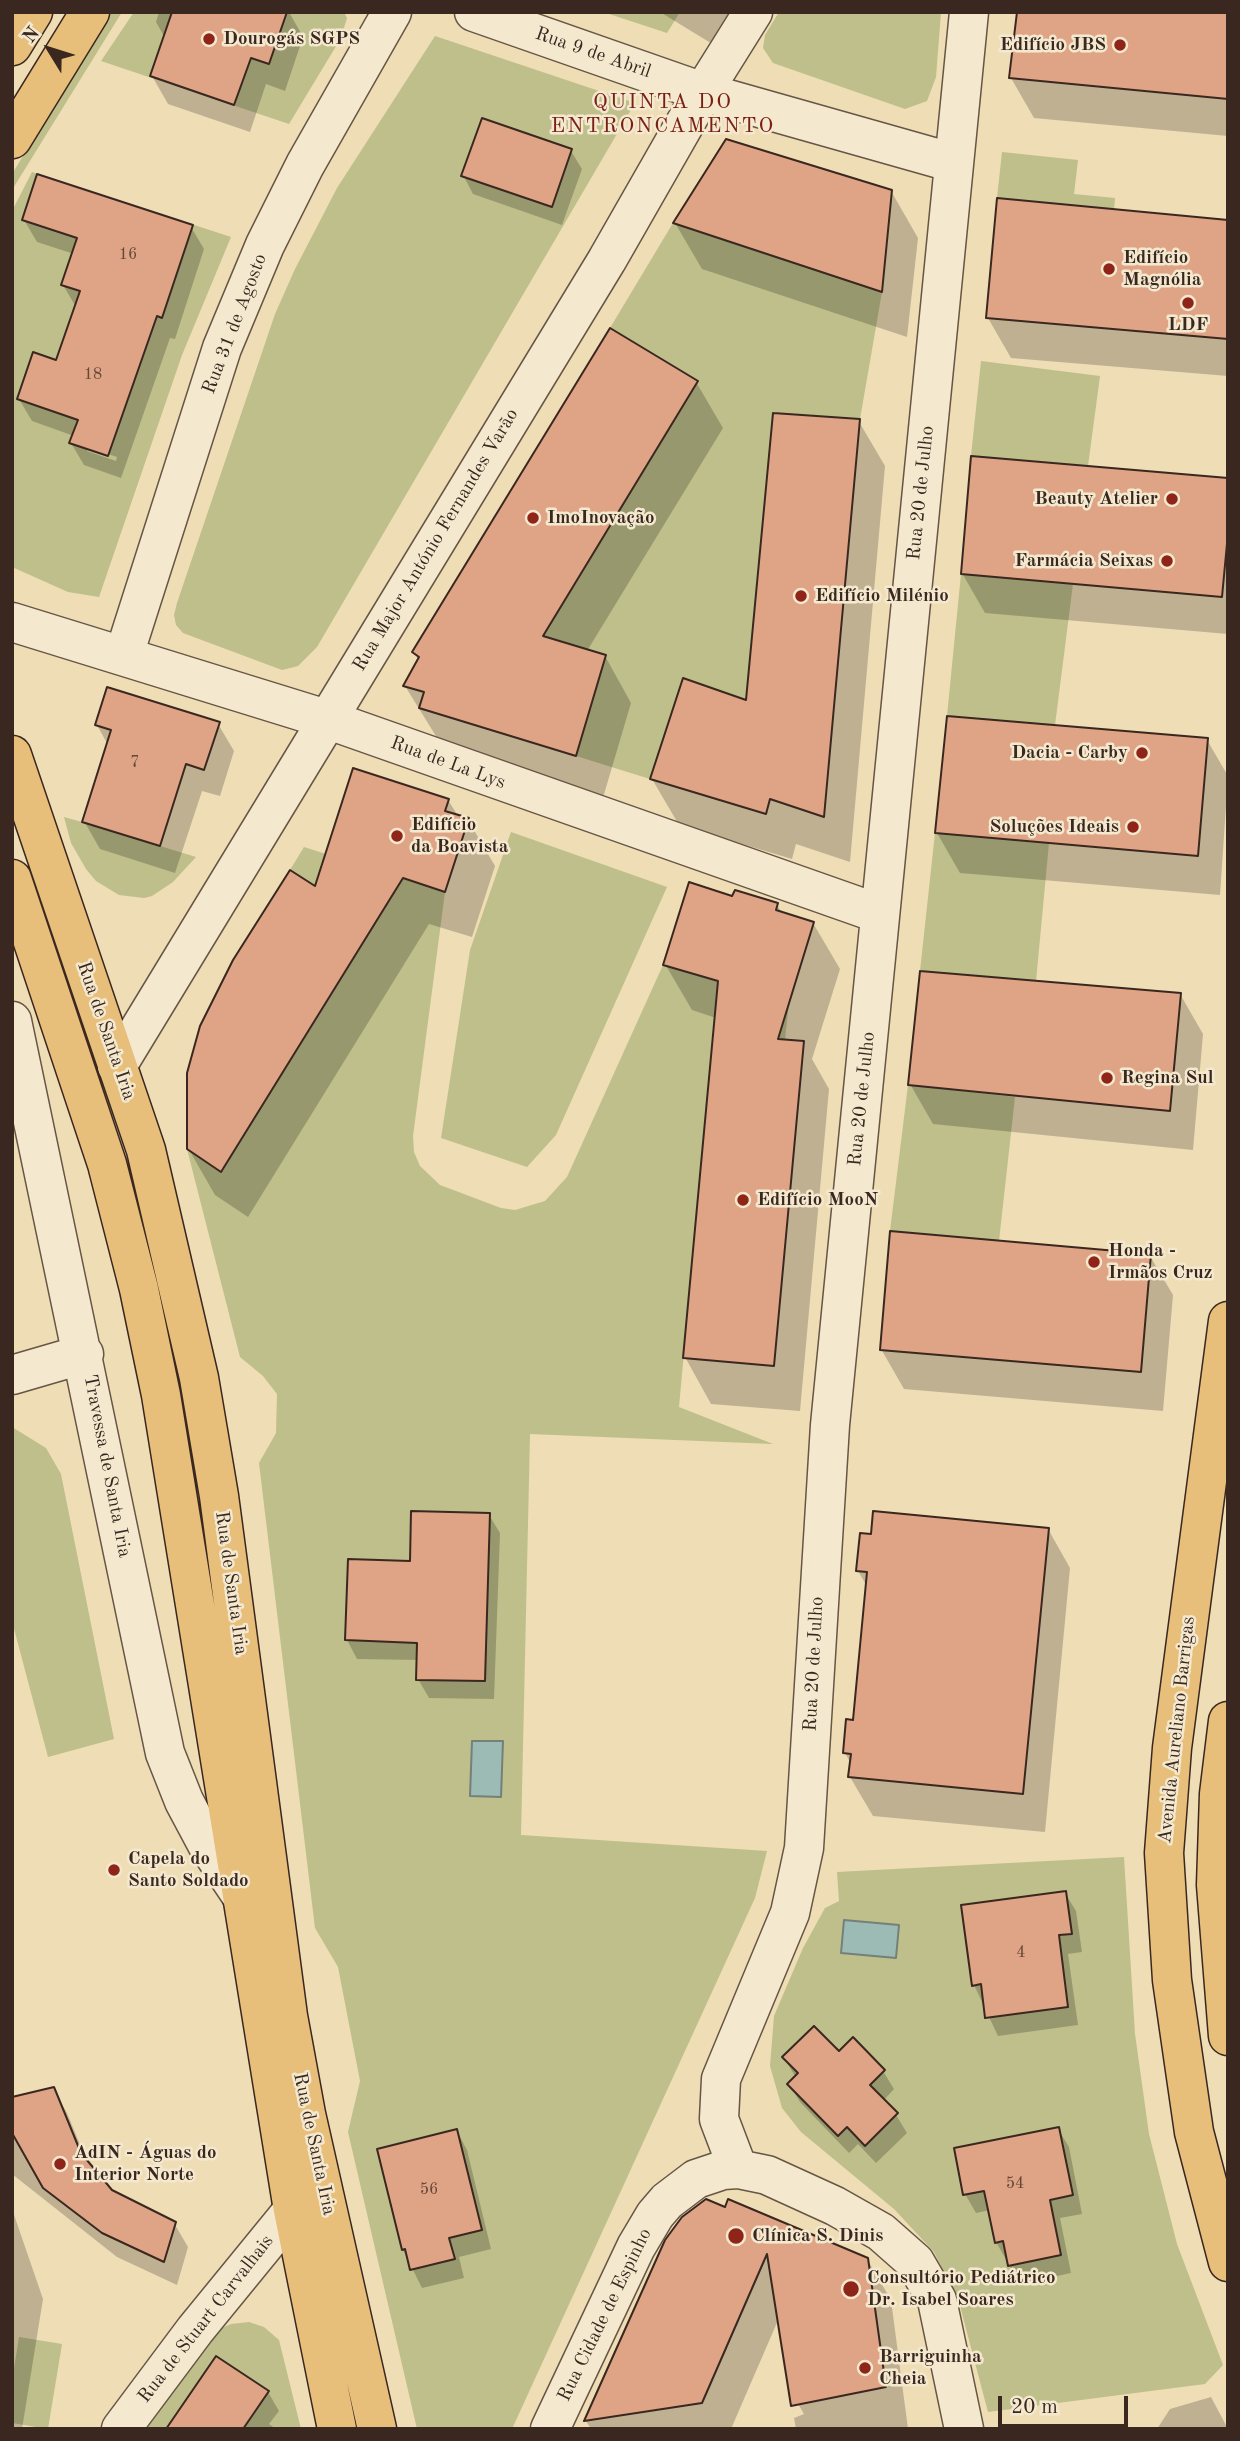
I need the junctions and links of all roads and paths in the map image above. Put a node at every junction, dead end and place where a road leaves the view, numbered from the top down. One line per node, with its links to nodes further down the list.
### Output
1 (33, 12): 7 (main road)
2 (90, 12): 9 (main road)
3 (392, 12): 12 (street, Rua 31 de Agosto)
4 (474, 12): 8 (street, Rua 9 de Abril)
5 (753, 12): 8 (street, Rua Major António Fernandes Varão)
6 (969, 12): 10 (street, Rua 20 de Julho)
7 (12, 46)
8 (703, 92): 10 (street, Rua 9 de Abril); 13 (street, Rua Major António Fernandes Varão)
9 (12, 139)
10 (954, 163): 16 (street, Rua 20 de Julho)
11 (12, 622): 12 (street, Rua de La Lys)
12 (124, 655): 13 (street, Rua de La Lys)
13 (326, 719): 16 (street, Rua de La Lys); 18 (street, Rua Major António Fernandes Varão)
14 (12, 755): 18 (main road, Rua de Santa Iria)
15 (12, 879): 23 (main road, Rua de Santa Iria)
16 (880, 914): 25 (street, Rua 20 de Julho)
17 (12, 1021): 20 (street, Travessa de Santa Iria)
18 (117, 1066): 31 (main road, Rua de Santa Iria)
19 (1228, 1321): 27 (main road, Avenida Aureliano Barrigas)
20 (84, 1354): 21 (street); 23 (street, Travessa de Santa Iria)
21 (12, 1375)
22 (1228, 1721): 24 (main road)
23 (242, 1895): 26 (main road, Rua de Santa Iria)
24 (1228, 2036)
25 (738, 2169): 28 (street, Rua Cidade de Espinho); 32 (street, Rua Cidade de Espinho)
26 (293, 2210): 29 (street, Rua de Stuart Carvalhais); 30 (main road, Rua de Santa Iria)
27 (1228, 2262)
28 (962, 2418)
29 (121, 2429)
30 (337, 2429)
31 (377, 2429)
32 (550, 2429)

